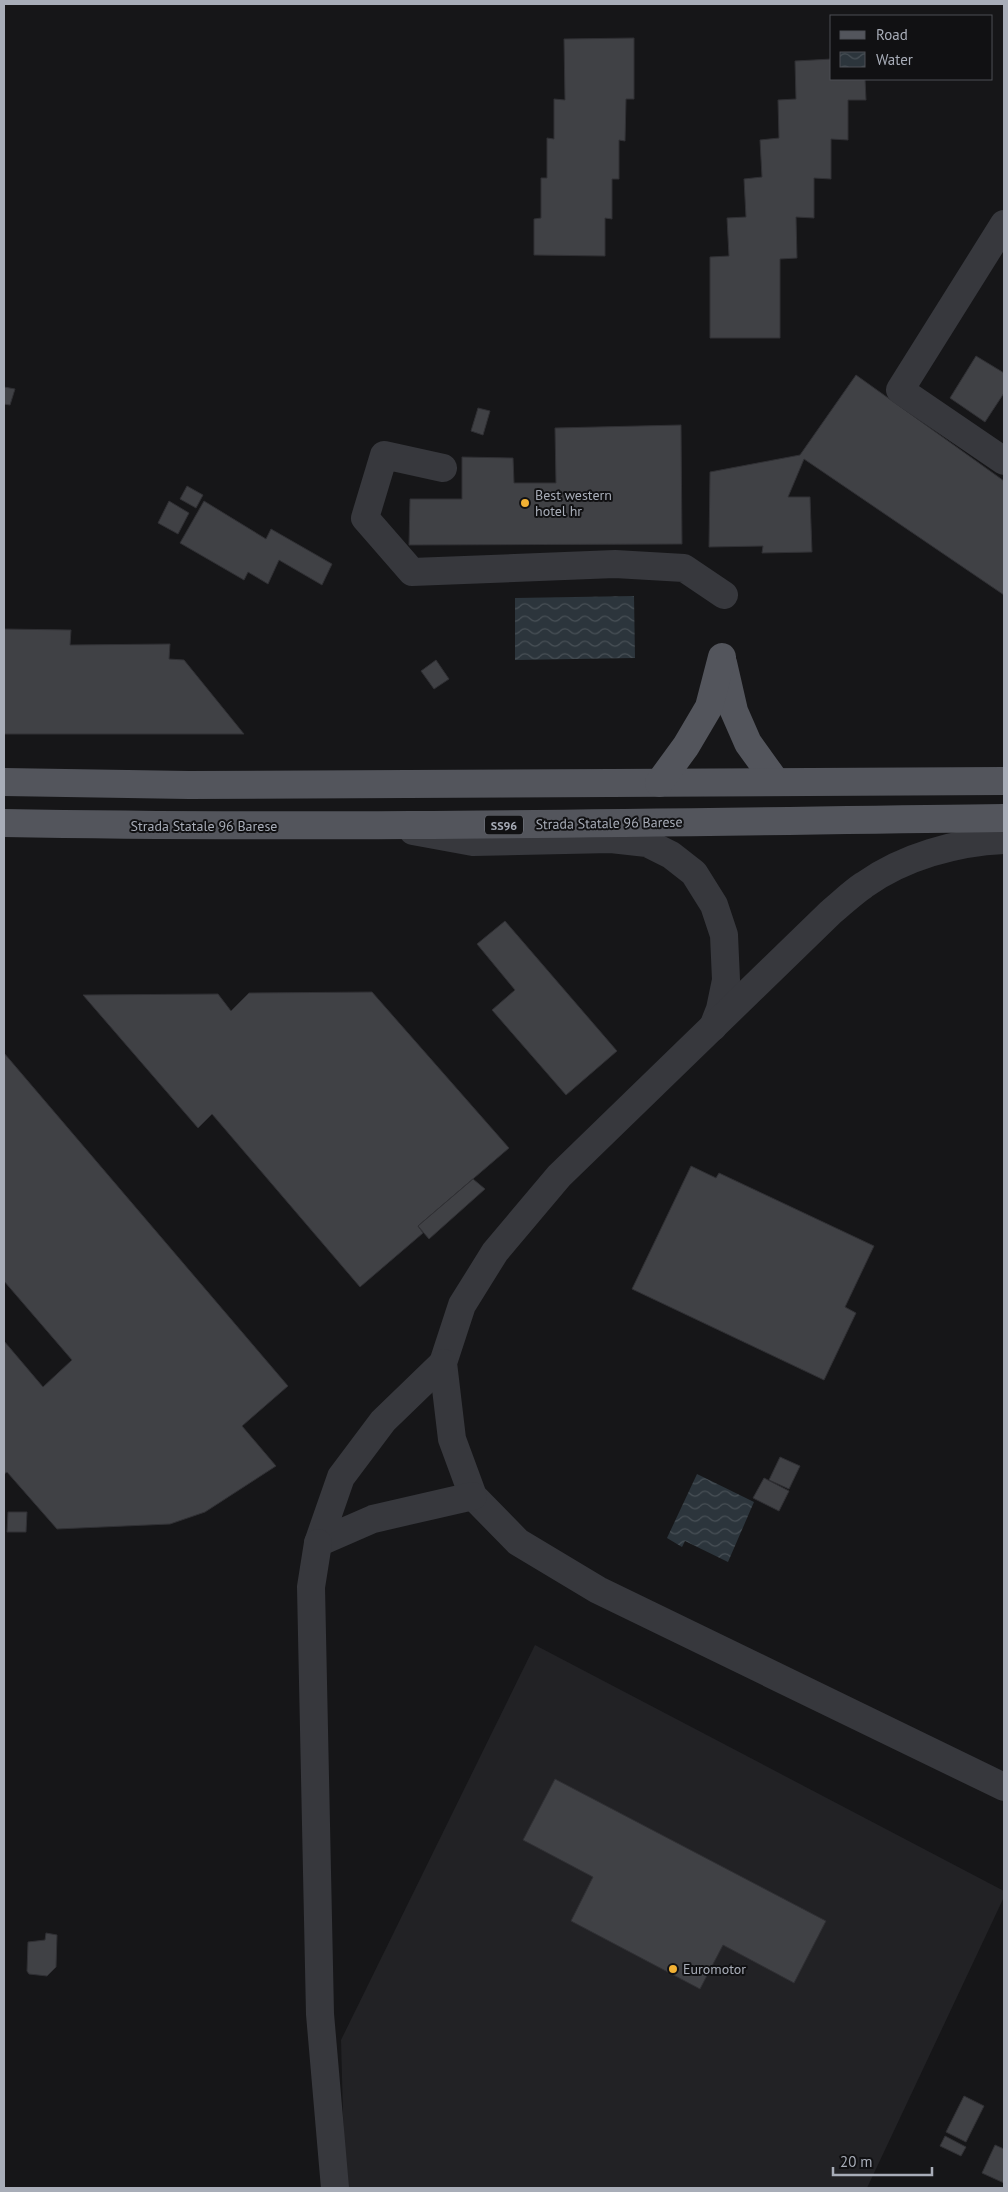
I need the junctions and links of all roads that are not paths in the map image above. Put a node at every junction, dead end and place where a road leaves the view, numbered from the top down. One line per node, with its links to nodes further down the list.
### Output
1 (1004, 224): 2 (street)
2 (1004, 460)
3 (443, 468): 4 (street)
4 (724, 595)
5 (1004, 781): 7 (main road)
6 (4, 782): 8 (main road)
7 (776, 782): 8 (main road); 8 (main road)
8 (659, 783)
9 (1004, 818): 11 (main road, Strada Statale 96 Barese / SS96)
10 (4, 823): 11 (main road, Strada Statale 96 Barese / SS96)
11 (384, 826): 13 (street)
12 (1004, 840): 13 (street)
13 (712, 1028): 14 (street)
14 (442, 1363): 15 (street); 16 (street)
15 (473, 1496): 16 (street); 17 (street)
16 (318, 1543): 18 (street)
17 (1004, 1787)
18 (335, 2188)

